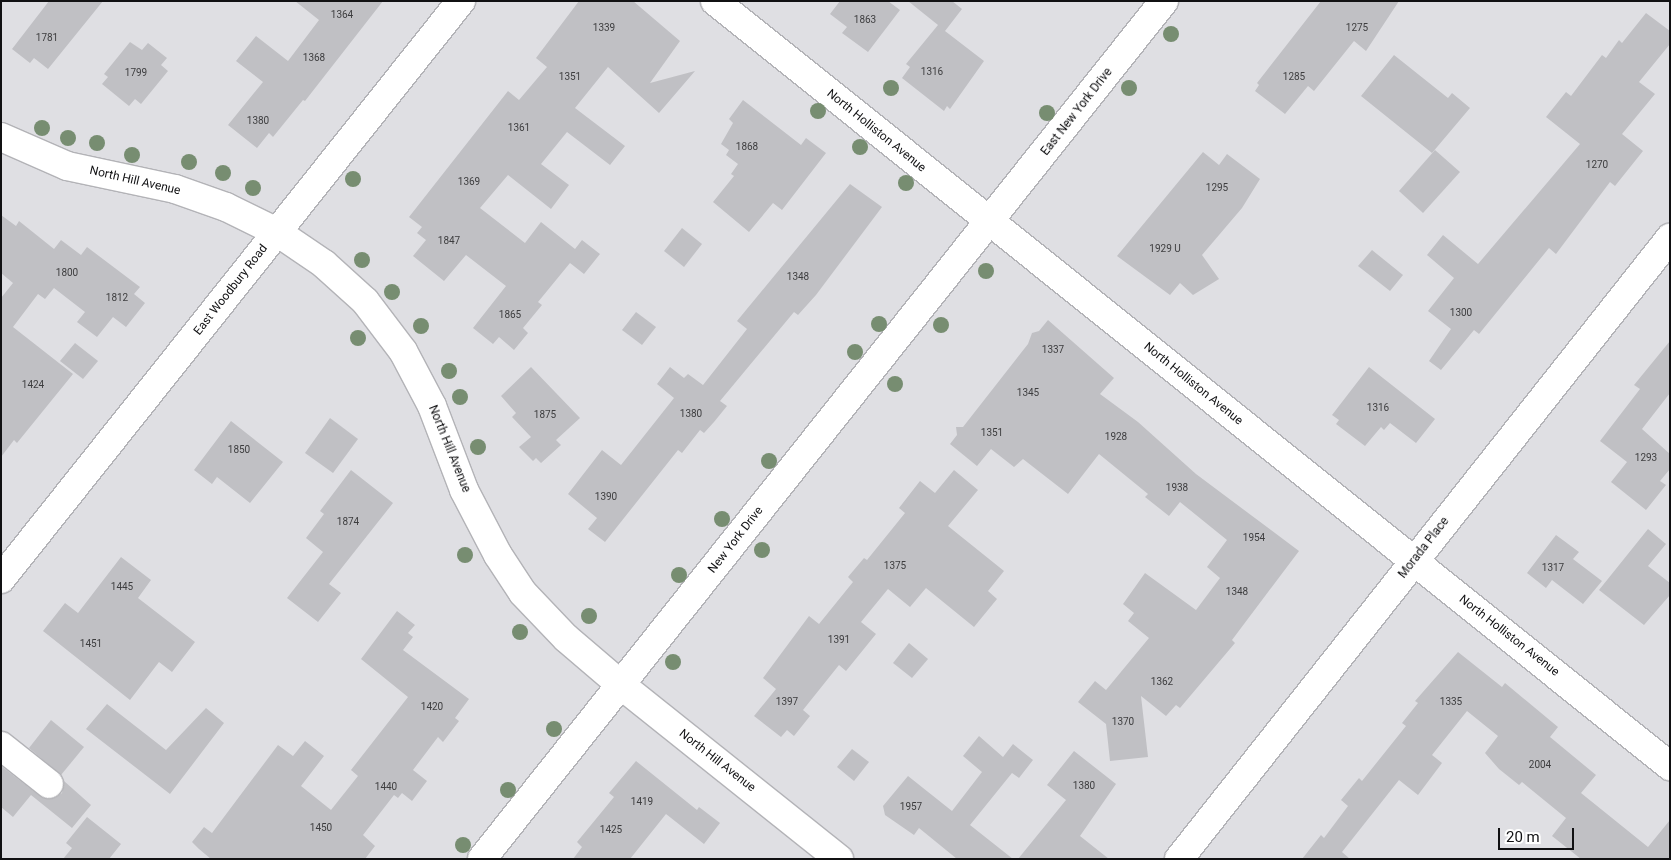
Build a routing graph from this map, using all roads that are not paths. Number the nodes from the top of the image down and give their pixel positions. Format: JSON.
{"nodes":[{"id":1,"x":461,"y":1,"type":"edge"},
{"id":2,"x":715,"y":1,"type":"edge"},
{"id":3,"x":1164,"y":1,"type":"edge"},
{"id":4,"x":1,"y":137,"type":"edge"},
{"id":5,"x":990,"y":222,"type":"junction"},
{"id":6,"x":277,"y":232,"type":"junction"},
{"id":7,"x":1670,"y":238,"type":"edge"},
{"id":8,"x":1413,"y":561,"type":"junction"},
{"id":9,"x":1,"y":579,"type":"edge"},
{"id":10,"x":621,"y":685,"type":"junction"},
{"id":11,"x":1,"y":746,"type":"edge"},
{"id":12,"x":1670,"y":766,"type":"edge"},
{"id":13,"x":48,"y":784,"type":"dead end"},
{"id":14,"x":482,"y":859,"type":"edge"},
{"id":15,"x":839,"y":859,"type":"edge"},
{"id":16,"x":1179,"y":859,"type":"edge"}],
"edges":[{"from":1,"to":6,"type":"street","name":"East Woodbury Road"},
{"from":2,"to":5,"type":"street","name":"North Holliston Avenue"},
{"from":3,"to":5,"type":"street","name":"East New York Drive"},
{"from":4,"to":6,"type":"street","name":"North Hill Avenue"},
{"from":5,"to":8,"type":"street","name":"North Holliston Avenue"},
{"from":5,"to":10,"type":"street","name":"New York Drive"},
{"from":6,"to":9,"type":"street","name":"East Woodbury Road"},
{"from":6,"to":10,"type":"street","name":"North Hill Avenue"},
{"from":7,"to":8,"type":"street","name":"Morada Place"},
{"from":8,"to":12,"type":"street","name":"North Holliston Avenue"},
{"from":8,"to":16,"type":"street","name":"Morada Place"},
{"from":10,"to":14,"type":"street","name":"New York Drive"},
{"from":10,"to":15,"type":"street","name":"North Hill Avenue"},
{"from":11,"to":13,"type":"street"}]}
